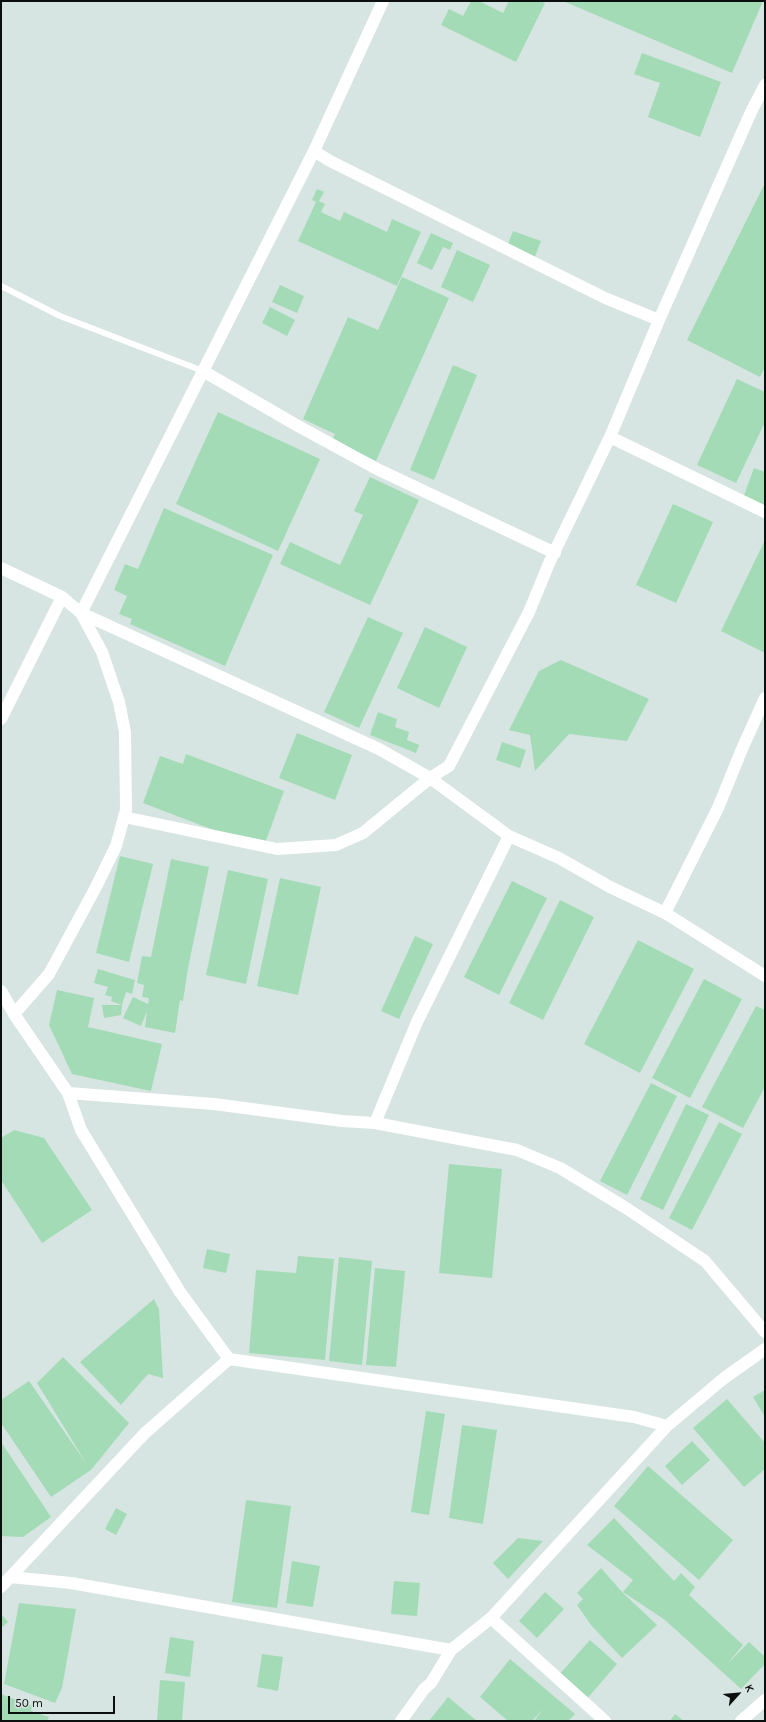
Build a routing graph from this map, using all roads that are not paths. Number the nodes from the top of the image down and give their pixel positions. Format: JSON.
{"nodes":[{"id":1,"x":383,"y":1,"type":"edge"},
{"id":2,"x":765,"y":85,"type":"edge"},
{"id":3,"x":314,"y":151,"type":"junction"},
{"id":4,"x":1,"y":286,"type":"edge"},
{"id":5,"x":659,"y":320,"type":"junction"},
{"id":6,"x":203,"y":371,"type":"junction"},
{"id":7,"x":610,"y":437,"type":"junction"},
{"id":8,"x":765,"y":512,"type":"edge"},
{"id":9,"x":555,"y":553,"type":"junction"},
{"id":10,"x":1,"y":568,"type":"edge"},
{"id":11,"x":62,"y":597,"type":"junction"},
{"id":12,"x":81,"y":613,"type":"junction"},
{"id":13,"x":765,"y":698,"type":"edge"},
{"id":14,"x":1,"y":720,"type":"edge"},
{"id":15,"x":430,"y":778,"type":"junction"},
{"id":16,"x":124,"y":817,"type":"junction"},
{"id":17,"x":509,"y":836,"type":"junction"},
{"id":18,"x":665,"y":913,"type":"junction"},
{"id":19,"x":765,"y":976,"type":"edge"},
{"id":20,"x":1,"y":992,"type":"edge"},
{"id":21,"x":14,"y":1014,"type":"junction"},
{"id":22,"x":68,"y":1093,"type":"junction"},
{"id":23,"x":375,"y":1122,"type":"junction"},
{"id":24,"x":765,"y":1332,"type":"edge"},
{"id":25,"x":765,"y":1349,"type":"edge"},
{"id":26,"x":229,"y":1358,"type":"junction"},
{"id":27,"x":666,"y":1426,"type":"junction"},
{"id":28,"x":10,"y":1577,"type":"junction"},
{"id":29,"x":1,"y":1587,"type":"edge"},
{"id":30,"x":491,"y":1618,"type":"junction"},
{"id":31,"x":451,"y":1650,"type":"junction"},
{"id":32,"x":765,"y":1700,"type":"edge"},
{"id":33,"x":401,"y":1721,"type":"edge"},
{"id":34,"x":605,"y":1721,"type":"edge"},
{"id":35,"x":741,"y":1721,"type":"edge"}],
"edges":[{"from":1,"to":3,"type":"street"},
{"from":2,"to":5,"type":"street"},
{"from":3,"to":5,"type":"street"},
{"from":3,"to":6,"type":"street"},
{"from":4,"to":6,"type":"lane"},
{"from":5,"to":7,"type":"street"},
{"from":6,"to":9,"type":"street"},
{"from":6,"to":12,"type":"street"},
{"from":7,"to":8,"type":"street"},
{"from":7,"to":9,"type":"street"},
{"from":9,"to":15,"type":"street"},
{"from":10,"to":11,"type":"street"},
{"from":11,"to":12,"type":"street"},
{"from":11,"to":14,"type":"street"},
{"from":12,"to":15,"type":"street"},
{"from":12,"to":16,"type":"street"},
{"from":13,"to":18,"type":"street"},
{"from":15,"to":16,"type":"street"},
{"from":15,"to":17,"type":"street"},
{"from":16,"to":21,"type":"street"},
{"from":17,"to":18,"type":"street"},
{"from":17,"to":23,"type":"street"},
{"from":18,"to":19,"type":"street"},
{"from":20,"to":21,"type":"street"},
{"from":21,"to":22,"type":"street"},
{"from":22,"to":23,"type":"street"},
{"from":22,"to":26,"type":"street"},
{"from":23,"to":24,"type":"street"},
{"from":25,"to":27,"type":"street"},
{"from":26,"to":27,"type":"street"},
{"from":26,"to":28,"type":"street"},
{"from":27,"to":30,"type":"street"},
{"from":28,"to":29,"type":"street"},
{"from":28,"to":31,"type":"street"},
{"from":30,"to":31,"type":"street"},
{"from":30,"to":34,"type":"street"},
{"from":31,"to":33,"type":"street"},
{"from":32,"to":35,"type":"street"}]}
